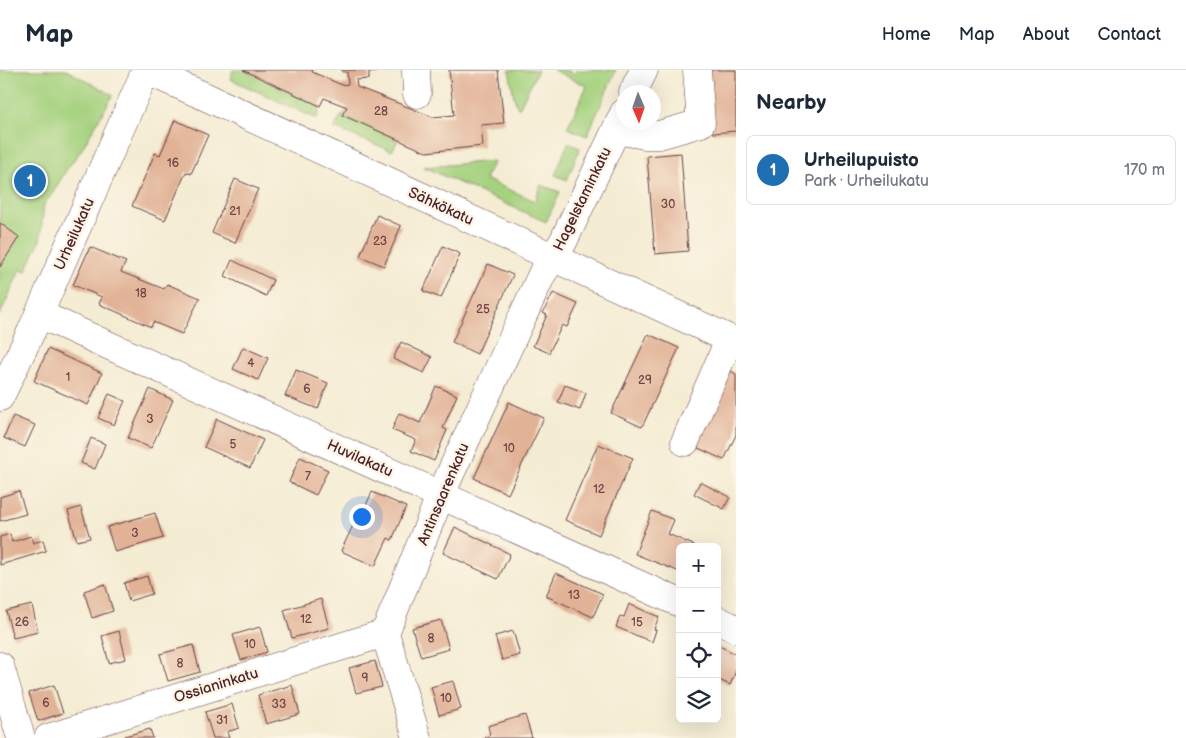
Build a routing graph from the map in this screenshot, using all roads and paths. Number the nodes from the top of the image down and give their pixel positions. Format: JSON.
{"nodes":[{"id":1,"x":146,"y":70,"type":"edge"},
{"id":2,"x":644,"y":70,"type":"edge"},
{"id":3,"x":697,"y":70,"type":"edge"},
{"id":4,"x":636,"y":85,"type":"edge"},
{"id":5,"x":616,"y":129,"type":"edge"},
{"id":6,"x":636,"y":130,"type":"edge"},
{"id":7,"x":552,"y":258,"type":"junction"},
{"id":8,"x":39,"y":314,"type":"junction"},
{"id":9,"x":733,"y":341,"type":"edge"},
{"id":10,"x":0,"y":398,"type":"edge"},
{"id":11,"x":685,"y":442,"type":"dead end"},
{"id":12,"x":441,"y":494,"type":"junction"},
{"id":13,"x":676,"y":601,"type":"edge"},
{"id":14,"x":721,"y":622,"type":"edge"},
{"id":15,"x":736,"y":628,"type":"edge"},
{"id":16,"x":385,"y":633,"type":"junction"},
{"id":17,"x":0,"y":666,"type":"edge"},
{"id":18,"x":21,"y":738,"type":"edge"},
{"id":19,"x":48,"y":738,"type":"edge"},
{"id":20,"x":417,"y":738,"type":"edge"}],
"edges":[{"from":1,"to":7,"type":"street","name":"Sähkökatu"},
{"from":1,"to":8,"type":"street","name":"Urheilukatu"},
{"from":2,"to":4,"type":"street"},
{"from":3,"to":6,"type":"street"},
{"from":5,"to":7,"type":"street","name":"Hagelstaminkatu"},
{"from":7,"to":9,"type":"street","name":"Sähkökatu"},
{"from":7,"to":12,"type":"street","name":"Antinsaarenkatu"},
{"from":8,"to":10,"type":"street","name":"Urheilukatu"},
{"from":8,"to":12,"type":"street","name":"Huvilakatu"},
{"from":9,"to":11,"type":"street"},
{"from":12,"to":13,"type":"street","name":"Huvilakatu"},
{"from":12,"to":16,"type":"street","name":"Antinsaarenkatu"},
{"from":14,"to":15,"type":"street"},
{"from":16,"to":19,"type":"street","name":"Ossianinkatu"},
{"from":16,"to":20,"type":"street"},
{"from":17,"to":18,"type":"street"}]}
